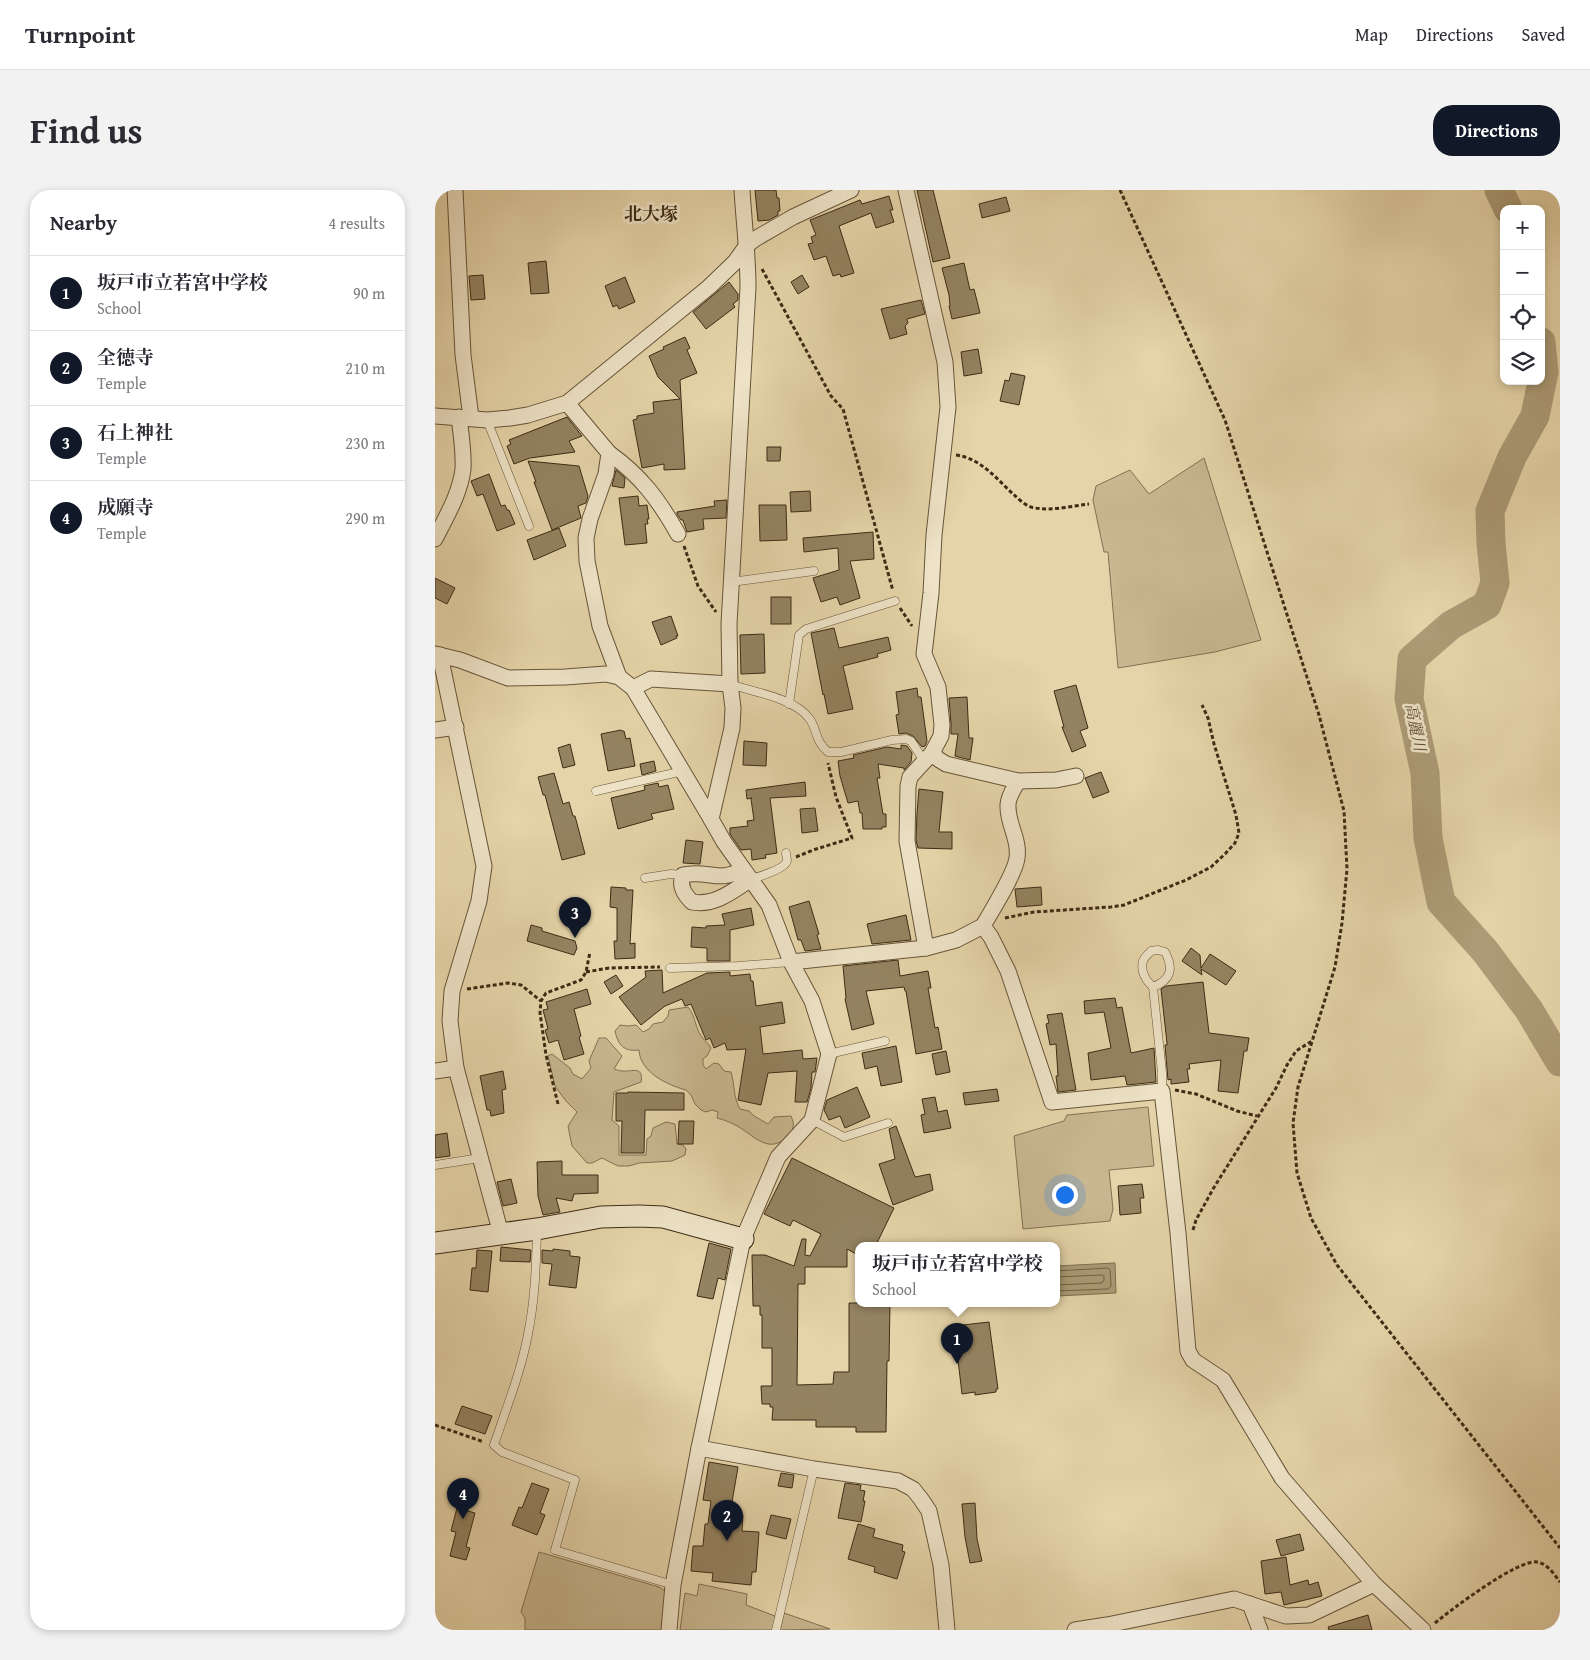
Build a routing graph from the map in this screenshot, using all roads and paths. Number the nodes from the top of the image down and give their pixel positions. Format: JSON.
{"nodes":[{"id":1,"x":455,"y":190,"type":"edge"},
{"id":2,"x":743,"y":190,"type":"edge"},
{"id":3,"x":851,"y":190,"type":"edge"},
{"id":4,"x":906,"y":190,"type":"edge"},
{"id":5,"x":1120,"y":190,"type":"edge"},
{"id":6,"x":748,"y":251,"type":"junction"},
{"id":7,"x":567,"y":403,"type":"junction"},
{"id":8,"x":435,"y":416,"type":"edge"},
{"id":9,"x":465,"y":418,"type":"junction"},
{"id":10,"x":487,"y":420,"type":"junction"},
{"id":11,"x":609,"y":452,"type":"junction"},
{"id":12,"x":943,"y":454,"type":"junction"},
{"id":13,"x":1089,"y":504,"type":"dead end"},
{"id":14,"x":529,"y":526,"type":"dead end"},
{"id":15,"x":678,"y":534,"type":"joint"},
{"id":16,"x":435,"y":539,"type":"edge"},
{"id":17,"x":814,"y":570,"type":"dead end"},
{"id":18,"x":731,"y":582,"type":"junction"},
{"id":19,"x":895,"y":601,"type":"junction"},
{"id":20,"x":729,"y":624,"type":"junction"},
{"id":21,"x":924,"y":648,"type":"junction"},
{"id":22,"x":438,"y":661,"type":"edge"},
{"id":23,"x":619,"y":677,"type":"junction"},
{"id":24,"x":730,"y":684,"type":"junction"},
{"id":25,"x":633,"y":688,"type":"junction"},
{"id":26,"x":789,"y":704,"type":"junction"},
{"id":27,"x":1202,"y":705,"type":"dead end"},
{"id":28,"x":456,"y":727,"type":"junction"},
{"id":29,"x":435,"y":730,"type":"edge"},
{"id":30,"x":828,"y":752,"type":"junction"},
{"id":31,"x":928,"y":757,"type":"junction"},
{"id":32,"x":683,"y":771,"type":"junction"},
{"id":33,"x":1076,"y":776,"type":"dead end"},
{"id":34,"x":1018,"y":781,"type":"junction"},
{"id":35,"x":596,"y":791,"type":"dead end"},
{"id":36,"x":711,"y":818,"type":"junction"},
{"id":37,"x":787,"y":857,"type":"joint"},
{"id":38,"x":747,"y":874,"type":"junction"},
{"id":39,"x":683,"y":875,"type":"junction"},
{"id":40,"x":645,"y":878,"type":"dead end"},
{"id":41,"x":985,"y":928,"type":"junction"},
{"id":42,"x":926,"y":948,"type":"junction"},
{"id":43,"x":590,"y":952,"type":"dead end"},
{"id":44,"x":791,"y":962,"type":"junction"},
{"id":45,"x":670,"y":968,"type":"joint"},
{"id":46,"x":586,"y":972,"type":"junction"},
{"id":47,"x":1153,"y":987,"type":"junction"},
{"id":48,"x":452,"y":991,"type":"junction"},
{"id":49,"x":541,"y":1001,"type":"junction"},
{"id":50,"x":885,"y":1041,"type":"dead end"},
{"id":51,"x":1312,"y":1041,"type":"junction"},
{"id":52,"x":829,"y":1054,"type":"junction"},
{"id":53,"x":456,"y":1068,"type":"junction"},
{"id":54,"x":435,"y":1071,"type":"edge"},
{"id":55,"x":1162,"y":1091,"type":"junction"},
{"id":56,"x":558,"y":1104,"type":"dead end"},
{"id":57,"x":1257,"y":1116,"type":"junction"},
{"id":58,"x":812,"y":1120,"type":"junction"},
{"id":59,"x":888,"y":1123,"type":"dead end"},
{"id":60,"x":480,"y":1158,"type":"junction"},
{"id":61,"x":435,"y":1165,"type":"edge"},
{"id":62,"x":537,"y":1229,"type":"junction"},
{"id":63,"x":1193,"y":1233,"type":"dead end"},
{"id":64,"x":501,"y":1234,"type":"junction"},
{"id":65,"x":743,"y":1239,"type":"junction"},
{"id":66,"x":435,"y":1243,"type":"edge"},
{"id":67,"x":435,"y":1425,"type":"edge"},
{"id":68,"x":494,"y":1445,"type":"junction"},
{"id":69,"x":699,"y":1448,"type":"junction"},
{"id":70,"x":814,"y":1469,"type":"junction"},
{"id":71,"x":1560,"y":1548,"type":"edge"},
{"id":72,"x":1560,"y":1582,"type":"edge"},
{"id":73,"x":1374,"y":1584,"type":"junction"},
{"id":74,"x":673,"y":1585,"type":"junction"},
{"id":75,"x":1250,"y":1604,"type":"junction"},
{"id":76,"x":1429,"y":1627,"type":"edge"},
{"id":77,"x":1107,"y":1628,"type":"edge"},
{"id":78,"x":669,"y":1630,"type":"edge"},
{"id":79,"x":776,"y":1630,"type":"edge"},
{"id":80,"x":947,"y":1630,"type":"edge"},
{"id":81,"x":1075,"y":1630,"type":"edge"},
{"id":82,"x":1260,"y":1630,"type":"edge"}],
"edges":[{"from":1,"to":9,"type":"street"},
{"from":2,"to":6,"type":"street"},
{"from":3,"to":6,"type":"street"},
{"from":4,"to":12,"type":"street"},
{"from":5,"to":51,"type":"path"},
{"from":6,"to":7,"type":"street"},
{"from":6,"to":18,"type":"street"},
{"from":6,"to":19,"type":"path"},
{"from":7,"to":10,"type":"street"},
{"from":7,"to":11,"type":"street"},
{"from":8,"to":9,"type":"street"},
{"from":9,"to":10,"type":"street"},
{"from":9,"to":16,"type":"street"},
{"from":10,"to":14,"type":"lane"},
{"from":11,"to":15,"type":"street"},
{"from":11,"to":23,"type":"street"},
{"from":12,"to":13,"type":"path"},
{"from":12,"to":21,"type":"street"},
{"from":15,"to":20,"type":"path"},
{"from":17,"to":18,"type":"lane"},
{"from":18,"to":20,"type":"street"},
{"from":19,"to":21,"type":"path"},
{"from":19,"to":26,"type":"lane"},
{"from":20,"to":24,"type":"street"},
{"from":21,"to":31,"type":"street"},
{"from":22,"to":23,"type":"street"},
{"from":22,"to":28,"type":"street"},
{"from":23,"to":25,"type":"street"},
{"from":24,"to":25,"type":"street"},
{"from":24,"to":26,"type":"lane"},
{"from":24,"to":36,"type":"street"},
{"from":25,"to":32,"type":"street"},
{"from":26,"to":30,"type":"lane"},
{"from":27,"to":41,"type":"path"},
{"from":28,"to":29,"type":"street"},
{"from":28,"to":48,"type":"street"},
{"from":30,"to":31,"type":"lane"},
{"from":30,"to":37,"type":"path"},
{"from":31,"to":34,"type":"street"},
{"from":31,"to":42,"type":"street"},
{"from":32,"to":35,"type":"lane"},
{"from":32,"to":36,"type":"street"},
{"from":33,"to":34,"type":"street"},
{"from":34,"to":41,"type":"street"},
{"from":36,"to":38,"type":"street"},
{"from":37,"to":38,"type":"lane"},
{"from":38,"to":39,"type":"street"},
{"from":38,"to":39,"type":"street"},
{"from":38,"to":44,"type":"street"},
{"from":39,"to":40,"type":"lane"},
{"from":41,"to":42,"type":"street"},
{"from":41,"to":55,"type":"street"},
{"from":42,"to":44,"type":"street"},
{"from":43,"to":46,"type":"path"},
{"from":44,"to":45,"type":"lane"},
{"from":44,"to":52,"type":"street"},
{"from":45,"to":46,"type":"path"},
{"from":46,"to":49,"type":"path"},
{"from":47,"to":47,"type":"lane"},
{"from":47,"to":55,"type":"lane"},
{"from":48,"to":49,"type":"path"},
{"from":48,"to":53,"type":"street"},
{"from":49,"to":56,"type":"path"},
{"from":50,"to":52,"type":"lane"},
{"from":51,"to":57,"type":"path"},
{"from":51,"to":71,"type":"path"},
{"from":52,"to":58,"type":"street"},
{"from":53,"to":54,"type":"street"},
{"from":53,"to":60,"type":"street"},
{"from":55,"to":57,"type":"path"},
{"from":55,"to":73,"type":"street"},
{"from":57,"to":63,"type":"path"},
{"from":58,"to":59,"type":"lane"},
{"from":58,"to":65,"type":"street"},
{"from":60,"to":61,"type":"lane"},
{"from":60,"to":64,"type":"street"},
{"from":62,"to":64,"type":"street"},
{"from":62,"to":65,"type":"street"},
{"from":62,"to":68,"type":"lane"},
{"from":64,"to":66,"type":"street"},
{"from":65,"to":69,"type":"street"},
{"from":67,"to":68,"type":"path"},
{"from":68,"to":74,"type":"lane"},
{"from":69,"to":70,"type":"street"},
{"from":69,"to":74,"type":"street"},
{"from":70,"to":79,"type":"lane"},
{"from":70,"to":80,"type":"street"},
{"from":72,"to":76,"type":"path"},
{"from":73,"to":75,"type":"street"},
{"from":73,"to":76,"type":"street"},
{"from":74,"to":78,"type":"street"},
{"from":75,"to":77,"type":"street"},
{"from":75,"to":82,"type":"street"},
{"from":77,"to":81,"type":"street"}]}
